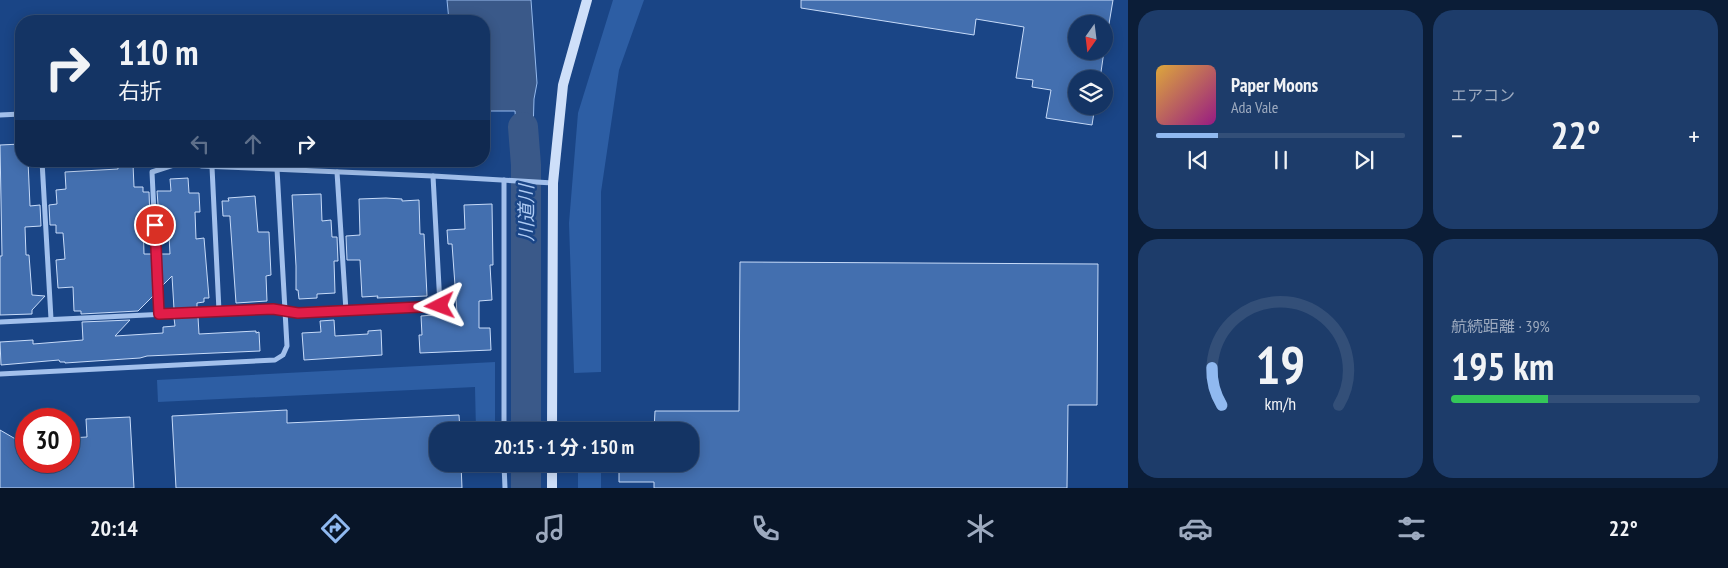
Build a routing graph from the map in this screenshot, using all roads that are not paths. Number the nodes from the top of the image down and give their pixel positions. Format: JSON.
{"nodes":[{"id":1,"x":586,"y":0,"type":"edge"},
{"id":2,"x":15,"y":115,"type":"edge"},
{"id":3,"x":0,"y":116,"type":"edge"},
{"id":4,"x":42,"y":167,"type":"edge"},
{"id":5,"x":167,"y":167,"type":"edge"},
{"id":6,"x":212,"y":167,"type":"joint"},
{"id":7,"x":278,"y":169,"type":"junction"},
{"id":8,"x":337,"y":172,"type":"junction"},
{"id":9,"x":433,"y":176,"type":"junction"},
{"id":10,"x":504,"y":180,"type":"junction"},
{"id":11,"x":553,"y":182,"type":"junction"},
{"id":12,"x":285,"y":310,"type":"junction"},
{"id":13,"x":220,"y":311,"type":"junction"},
{"id":14,"x":346,"y":311,"type":"junction"},
{"id":15,"x":159,"y":314,"type":"junction"},
{"id":16,"x":51,"y":320,"type":"junction"},
{"id":17,"x":0,"y":322,"type":"edge"},
{"id":18,"x":0,"y":374,"type":"edge"},
{"id":19,"x":504,"y":422,"type":"edge"},
{"id":20,"x":552,"y":422,"type":"edge"},
{"id":21,"x":504,"y":472,"type":"edge"},
{"id":22,"x":552,"y":472,"type":"edge"},
{"id":23,"x":504,"y":488,"type":"edge"},
{"id":24,"x":552,"y":488,"type":"edge"}],
"edges":[{"from":1,"to":11,"type":"street"},
{"from":2,"to":3,"type":"street"},
{"from":4,"to":16,"type":"street"},
{"from":5,"to":15,"type":"street"},
{"from":6,"to":7,"type":"street"},
{"from":6,"to":13,"type":"street"},
{"from":7,"to":8,"type":"street"},
{"from":7,"to":12,"type":"street"},
{"from":8,"to":9,"type":"street"},
{"from":8,"to":14,"type":"street"},
{"from":9,"to":10,"type":"street"},
{"from":9,"to":14,"type":"street"},
{"from":10,"to":11,"type":"street"},
{"from":10,"to":19,"type":"street"},
{"from":11,"to":20,"type":"street"},
{"from":12,"to":13,"type":"street"},
{"from":12,"to":14,"type":"street"},
{"from":12,"to":18,"type":"street"},
{"from":13,"to":15,"type":"street"},
{"from":15,"to":16,"type":"street"},
{"from":16,"to":17,"type":"street"},
{"from":21,"to":23,"type":"street"},
{"from":22,"to":24,"type":"street"}]}
